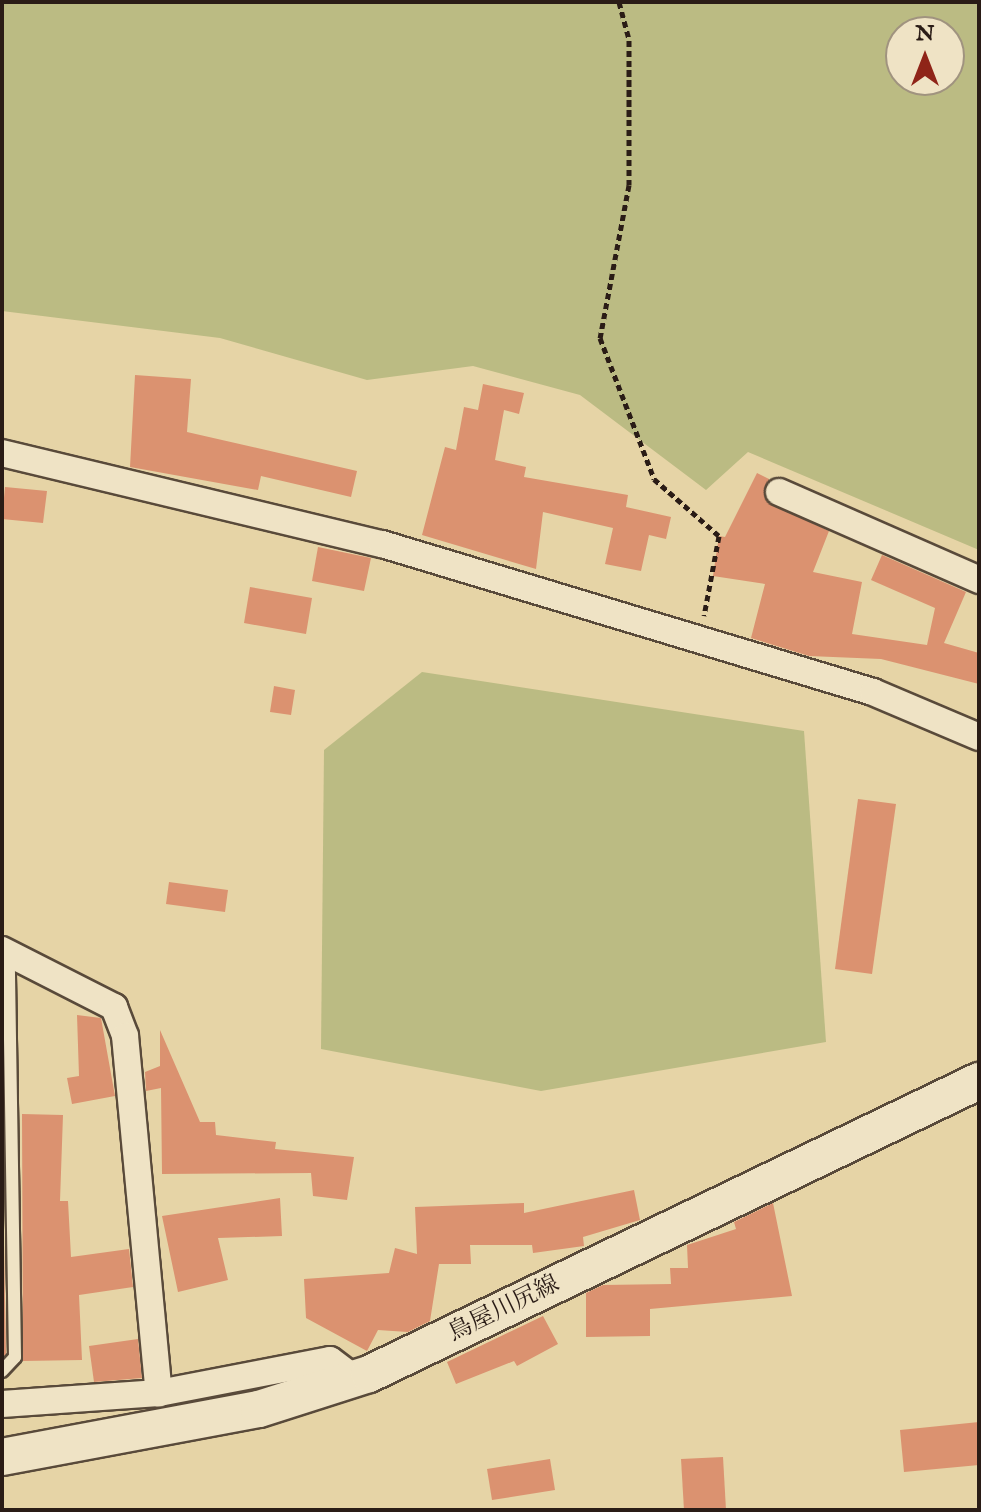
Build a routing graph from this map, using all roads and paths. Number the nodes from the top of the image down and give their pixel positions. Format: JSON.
{"nodes":[{"id":1,"x":619,"y":2,"type":"edge"},
{"id":2,"x":2,"y":453,"type":"edge"},
{"id":3,"x":779,"y":492,"type":"dead end"},
{"id":4,"x":979,"y":580,"type":"edge"},
{"id":5,"x":700,"y":639,"type":"junction"},
{"id":6,"x":979,"y":737,"type":"edge"},
{"id":7,"x":5,"y":951,"type":"edge"},
{"id":8,"x":979,"y":1081,"type":"edge"},
{"id":9,"x":2,"y":1371,"type":"edge"},
{"id":10,"x":355,"y":1379,"type":"junction"},
{"id":11,"x":159,"y":1393,"type":"junction"},
{"id":12,"x":2,"y":1404,"type":"edge"},
{"id":13,"x":2,"y":1457,"type":"edge"}],
"edges":[{"from":1,"to":5,"type":"path"},
{"from":2,"to":5,"type":"street"},
{"from":3,"to":4,"type":"street"},
{"from":5,"to":6,"type":"street"},
{"from":7,"to":9,"type":"lane"},
{"from":7,"to":11,"type":"street"},
{"from":8,"to":10,"type":"main road","name":"鳥屋川尻線"},
{"from":10,"to":11,"type":"street"},
{"from":10,"to":13,"type":"main road","name":"鳥屋川尻線"},
{"from":11,"to":12,"type":"street"}]}
